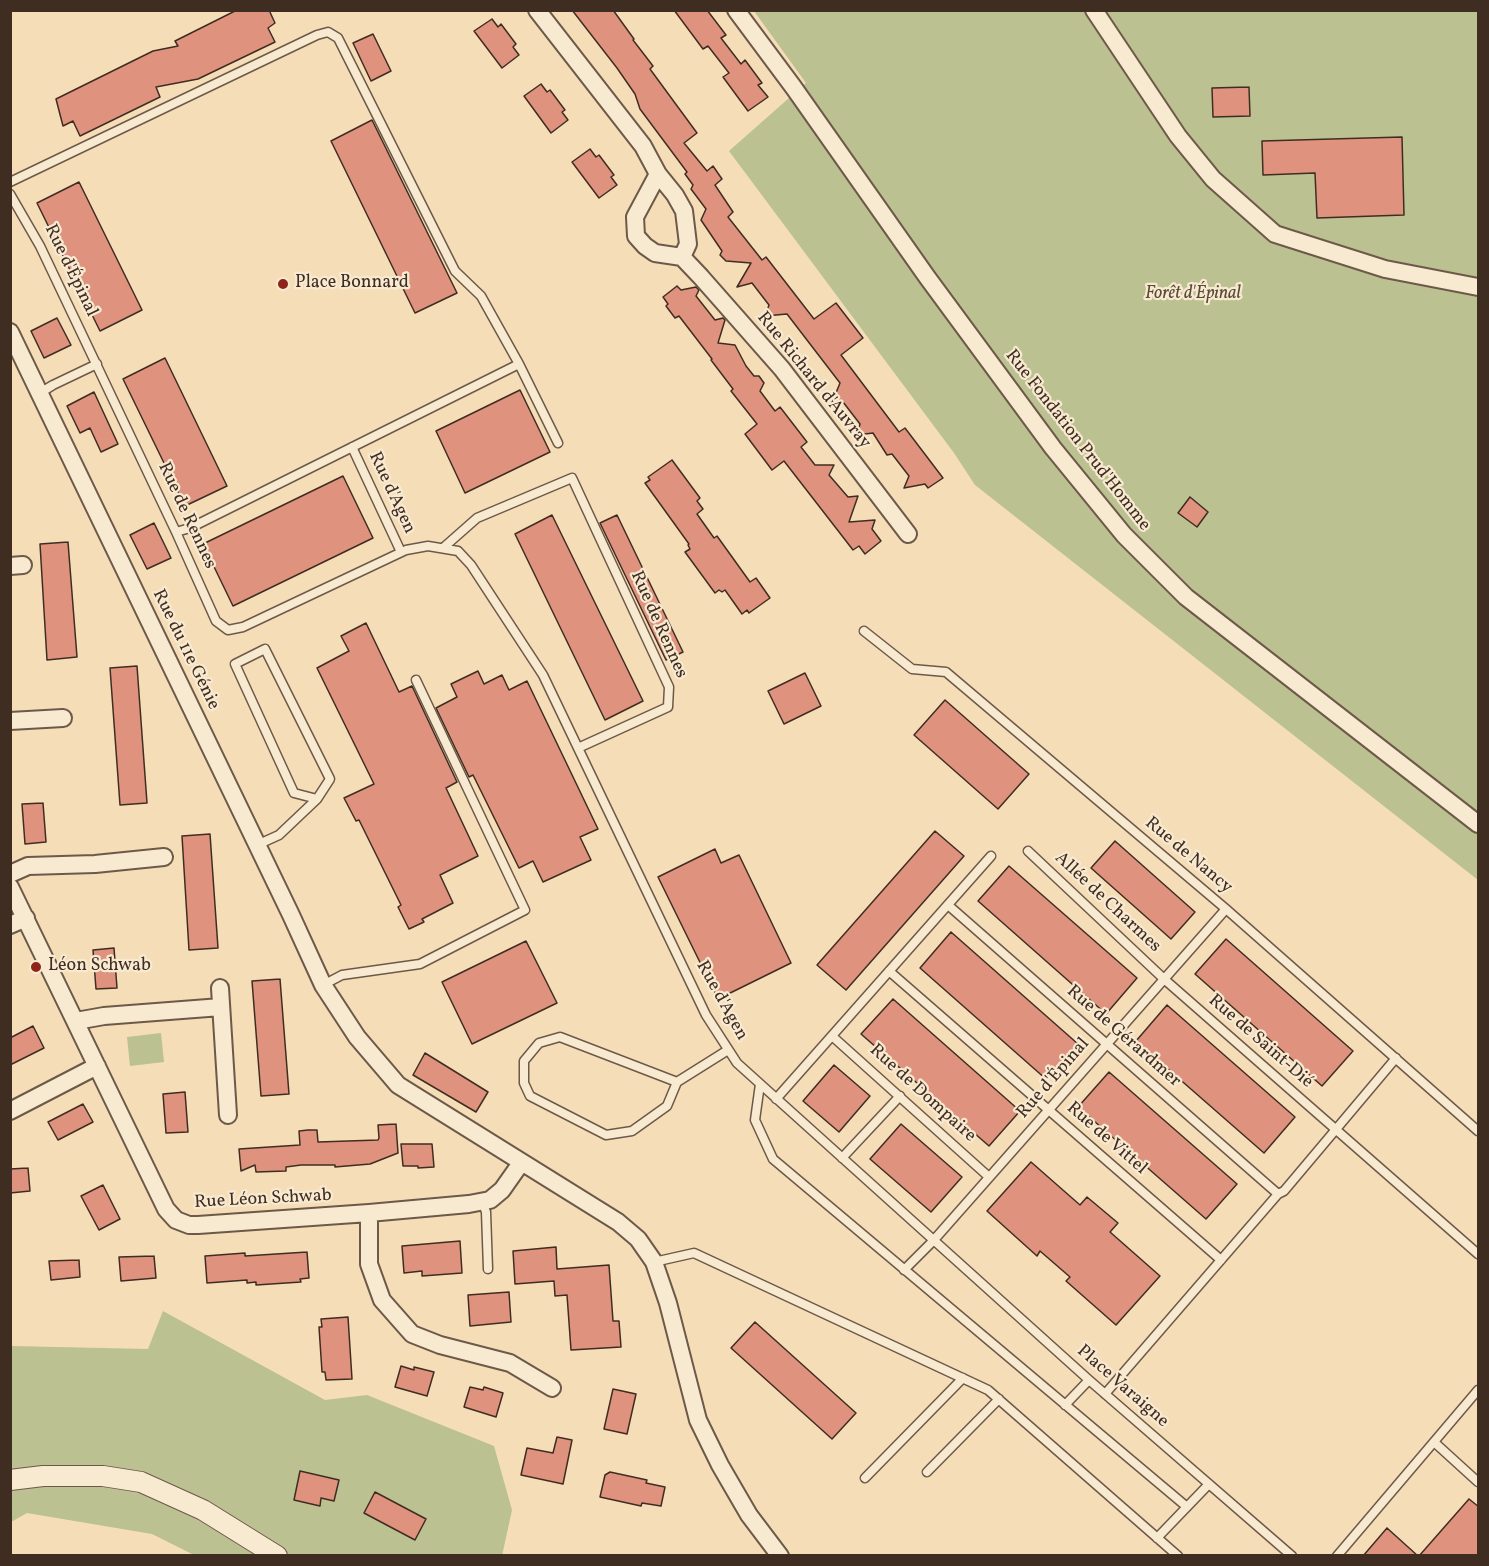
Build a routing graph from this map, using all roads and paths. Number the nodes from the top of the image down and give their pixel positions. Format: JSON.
{"nodes":[{"id":1,"x":537,"y":10,"type":"edge"},
{"id":2,"x":736,"y":10,"type":"edge"},
{"id":3,"x":1094,"y":10,"type":"edge"},
{"id":4,"x":658,"y":174,"type":"junction"},
{"id":5,"x":10,"y":183,"type":"edge"},
{"id":6,"x":10,"y":195,"type":"edge"},
{"id":7,"x":682,"y":257,"type":"junction"},
{"id":8,"x":1479,"y":287,"type":"edge"},
{"id":9,"x":10,"y":332,"type":"edge"},
{"id":10,"x":97,"y":364,"type":"junction"},
{"id":11,"x":519,"y":364,"type":"junction"},
{"id":12,"x":40,"y":393,"type":"junction"},
{"id":13,"x":558,"y":443,"type":"dead end"},
{"id":14,"x":352,"y":447,"type":"junction"},
{"id":15,"x":176,"y":532,"type":"junction"},
{"id":16,"x":908,"y":534,"type":"dead end"},
{"id":17,"x":443,"y":548,"type":"junction"},
{"id":18,"x":401,"y":552,"type":"junction"},
{"id":19,"x":864,"y":631,"type":"dead end"},
{"id":20,"x":416,"y":680,"type":"dead end"},
{"id":21,"x":63,"y":718,"type":"dead end"},
{"id":22,"x":10,"y":721,"type":"edge"},
{"id":23,"x":578,"y":748,"type":"junction"},
{"id":24,"x":317,"y":799,"type":"junction"},
{"id":25,"x":1479,"y":824,"type":"edge"},
{"id":26,"x":257,"y":845,"type":"junction"},
{"id":27,"x":1028,"y":851,"type":"dead end"},
{"id":28,"x":991,"y":856,"type":"dead end"},
{"id":29,"x":164,"y":857,"type":"dead end"},
{"id":30,"x":10,"y":874,"type":"edge"},
{"id":31,"x":10,"y":887,"type":"edge"},
{"id":32,"x":948,"y":905,"type":"junction"},
{"id":33,"x":1226,"y":909,"type":"junction"},
{"id":34,"x":18,"y":921,"type":"edge"},
{"id":35,"x":889,"y":971,"type":"junction"},
{"id":36,"x":1164,"y":979,"type":"junction"},
{"id":37,"x":323,"y":985,"type":"junction"},
{"id":38,"x":220,"y":988,"type":"dead end"},
{"id":39,"x":221,"y":1007,"type":"junction"},
{"id":40,"x":76,"y":1021,"type":"junction"},
{"id":41,"x":832,"y":1036,"type":"junction"},
{"id":42,"x":1106,"y":1044,"type":"junction"},
{"id":43,"x":728,"y":1050,"type":"junction"},
{"id":44,"x":1396,"y":1058,"type":"junction"},
{"id":45,"x":97,"y":1066,"type":"junction"},
{"id":46,"x":677,"y":1082,"type":"junction"},
{"id":47,"x":760,"y":1084,"type":"junction"},
{"id":48,"x":900,"y":1096,"type":"junction"},
{"id":49,"x":776,"y":1099,"type":"junction"},
{"id":50,"x":1048,"y":1110,"type":"junction"},
{"id":51,"x":10,"y":1111,"type":"edge"},
{"id":52,"x":228,"y":1115,"type":"dead end"},
{"id":53,"x":1334,"y":1129,"type":"junction"},
{"id":54,"x":1479,"y":1131,"type":"edge"},
{"id":55,"x":842,"y":1158,"type":"junction"},
{"id":56,"x":520,"y":1162,"type":"junction"},
{"id":57,"x":989,"y":1177,"type":"junction"},
{"id":58,"x":1278,"y":1194,"type":"junction"},
{"id":59,"x":482,"y":1201,"type":"junction"},
{"id":60,"x":369,"y":1213,"type":"junction"},
{"id":61,"x":933,"y":1241,"type":"junction"},
{"id":62,"x":1479,"y":1254,"type":"edge"},
{"id":63,"x":1221,"y":1260,"type":"junction"},
{"id":64,"x":654,"y":1262,"type":"junction"},
{"id":65,"x":488,"y":1269,"type":"dead end"},
{"id":66,"x":904,"y":1270,"type":"junction"},
{"id":67,"x":963,"y":1378,"type":"junction"},
{"id":68,"x":1089,"y":1380,"type":"junction"},
{"id":69,"x":552,"y":1388,"type":"dead end"},
{"id":70,"x":1479,"y":1390,"type":"edge"},
{"id":71,"x":1105,"y":1394,"type":"junction"},
{"id":72,"x":999,"y":1399,"type":"junction"},
{"id":73,"x":1065,"y":1405,"type":"junction"},
{"id":74,"x":1434,"y":1442,"type":"junction"},
{"id":75,"x":927,"y":1472,"type":"dead end"},
{"id":76,"x":865,"y":1478,"type":"dead end"},
{"id":77,"x":10,"y":1480,"type":"edge"},
{"id":78,"x":1479,"y":1482,"type":"edge"},
{"id":79,"x":1209,"y":1485,"type":"junction"},
{"id":80,"x":1187,"y":1507,"type":"junction"},
{"id":81,"x":1157,"y":1538,"type":"junction"},
{"id":82,"x":277,"y":1556,"type":"edge"},
{"id":83,"x":780,"y":1556,"type":"edge"},
{"id":84,"x":1178,"y":1556,"type":"edge"},
{"id":85,"x":1292,"y":1556,"type":"edge"},
{"id":86,"x":1337,"y":1556,"type":"edge"}],
"edges":[{"from":1,"to":4,"type":"street"},
{"from":2,"to":25,"type":"street","name":"Rue Fondation Prud'Homme"},
{"from":3,"to":8,"type":"street"},
{"from":4,"to":7,"type":"street"},
{"from":4,"to":7,"type":"street"},
{"from":5,"to":11,"type":"lane"},
{"from":6,"to":10,"type":"lane","name":"Rue d'Épinal"},
{"from":7,"to":16,"type":"street","name":"Rue Richard d'Auvray"},
{"from":9,"to":12,"type":"street","name":"Rue du 11e Génie"},
{"from":10,"to":12,"type":"lane"},
{"from":10,"to":15,"type":"lane","name":"Rue de Rennes"},
{"from":11,"to":13,"type":"lane"},
{"from":11,"to":14,"type":"lane"},
{"from":12,"to":26,"type":"street","name":"Rue du 11e Génie"},
{"from":14,"to":15,"type":"lane"},
{"from":14,"to":18,"type":"lane","name":"Rue d'Agen"},
{"from":15,"to":18,"type":"lane","name":"Rue de Rennes"},
{"from":17,"to":18,"type":"lane","name":"Rue de Rennes"},
{"from":17,"to":23,"type":"lane"},
{"from":17,"to":23,"type":"lane","name":"Rue de Rennes"},
{"from":19,"to":33,"type":"lane","name":"Rue de Nancy"},
{"from":20,"to":37,"type":"lane"},
{"from":21,"to":22,"type":"street"},
{"from":23,"to":43,"type":"lane","name":"Rue d'Agen"},
{"from":24,"to":24,"type":"lane"},
{"from":24,"to":26,"type":"lane"},
{"from":26,"to":37,"type":"street","name":"Rue du 11e Génie"},
{"from":27,"to":36,"type":"lane","name":"Allée de Charmes"},
{"from":28,"to":32,"type":"lane"},
{"from":29,"to":30,"type":"street"},
{"from":31,"to":34,"type":"street","name":"Rue Léon Schwab"},
{"from":32,"to":35,"type":"lane"},
{"from":32,"to":42,"type":"lane","name":"Rue de Gérardmer"},
{"from":33,"to":36,"type":"lane","name":"Rue d'Épinal"},
{"from":33,"to":44,"type":"lane","name":"Rue de Nancy"},
{"from":34,"to":40,"type":"street","name":"Rue Léon Schwab"},
{"from":35,"to":41,"type":"lane"},
{"from":35,"to":50,"type":"lane","name":"Rue de Vittel"},
{"from":36,"to":42,"type":"lane","name":"Rue d'Épinal"},
{"from":36,"to":53,"type":"lane","name":"Rue de Saint-Dié"},
{"from":37,"to":56,"type":"street","name":"Rue du 11e Génie"},
{"from":38,"to":39,"type":"street"},
{"from":39,"to":40,"type":"street"},
{"from":39,"to":52,"type":"street"},
{"from":40,"to":45,"type":"street","name":"Rue Léon Schwab"},
{"from":41,"to":48,"type":"lane","name":"Rue de Dompaire"},
{"from":41,"to":49,"type":"lane"},
{"from":42,"to":50,"type":"lane","name":"Rue d'Épinal"},
{"from":42,"to":58,"type":"lane","name":"Rue de Gérardmer"},
{"from":43,"to":46,"type":"lane"},
{"from":43,"to":47,"type":"lane","name":"Rue d'Agen"},
{"from":44,"to":53,"type":"lane"},
{"from":44,"to":54,"type":"lane","name":"Rue de Nancy"},
{"from":45,"to":51,"type":"street"},
{"from":45,"to":60,"type":"street","name":"Rue Léon Schwab"},
{"from":46,"to":46,"type":"lane"},
{"from":47,"to":49,"type":"lane","name":"Rue d'Agen"},
{"from":47,"to":66,"type":"lane"},
{"from":48,"to":55,"type":"lane"},
{"from":48,"to":57,"type":"lane","name":"Rue de Dompaire"},
{"from":49,"to":55,"type":"lane","name":"Rue d'Agen"},
{"from":50,"to":57,"type":"lane","name":"Rue d'Épinal"},
{"from":50,"to":63,"type":"lane","name":"Rue de Vittel"},
{"from":53,"to":58,"type":"lane"},
{"from":53,"to":62,"type":"lane","name":"Rue de Saint-Dié"},
{"from":55,"to":61,"type":"lane","name":"Rue d'Agen"},
{"from":56,"to":59,"type":"street","name":"Rue Léon Schwab"},
{"from":56,"to":64,"type":"street","name":"Rue du 11e Génie"},
{"from":57,"to":61,"type":"lane","name":"Rue d'Épinal"},
{"from":58,"to":63,"type":"lane"},
{"from":59,"to":60,"type":"street","name":"Rue Léon Schwab"},
{"from":59,"to":65,"type":"lane"},
{"from":60,"to":69,"type":"street"},
{"from":61,"to":66,"type":"lane","name":"Rue d'Épinal"},
{"from":61,"to":68,"type":"lane","name":"Place Varaigne"},
{"from":63,"to":71,"type":"lane"},
{"from":64,"to":67,"type":"lane"},
{"from":64,"to":83,"type":"street","name":"Rue du 11e Génie"},
{"from":66,"to":73,"type":"lane"},
{"from":67,"to":72,"type":"lane"},
{"from":67,"to":76,"type":"lane"},
{"from":68,"to":71,"type":"lane","name":"Place Varaigne"},
{"from":68,"to":73,"type":"lane"},
{"from":70,"to":74,"type":"lane"},
{"from":71,"to":79,"type":"lane","name":"Place Varaigne"},
{"from":72,"to":75,"type":"lane"},
{"from":72,"to":81,"type":"lane"},
{"from":73,"to":80,"type":"lane"},
{"from":74,"to":78,"type":"lane"},
{"from":74,"to":86,"type":"lane"},
{"from":77,"to":82,"type":"street"},
{"from":79,"to":80,"type":"lane"},
{"from":79,"to":85,"type":"lane","name":"Place Varaigne"},
{"from":80,"to":81,"type":"lane"},
{"from":81,"to":84,"type":"lane"}]}
